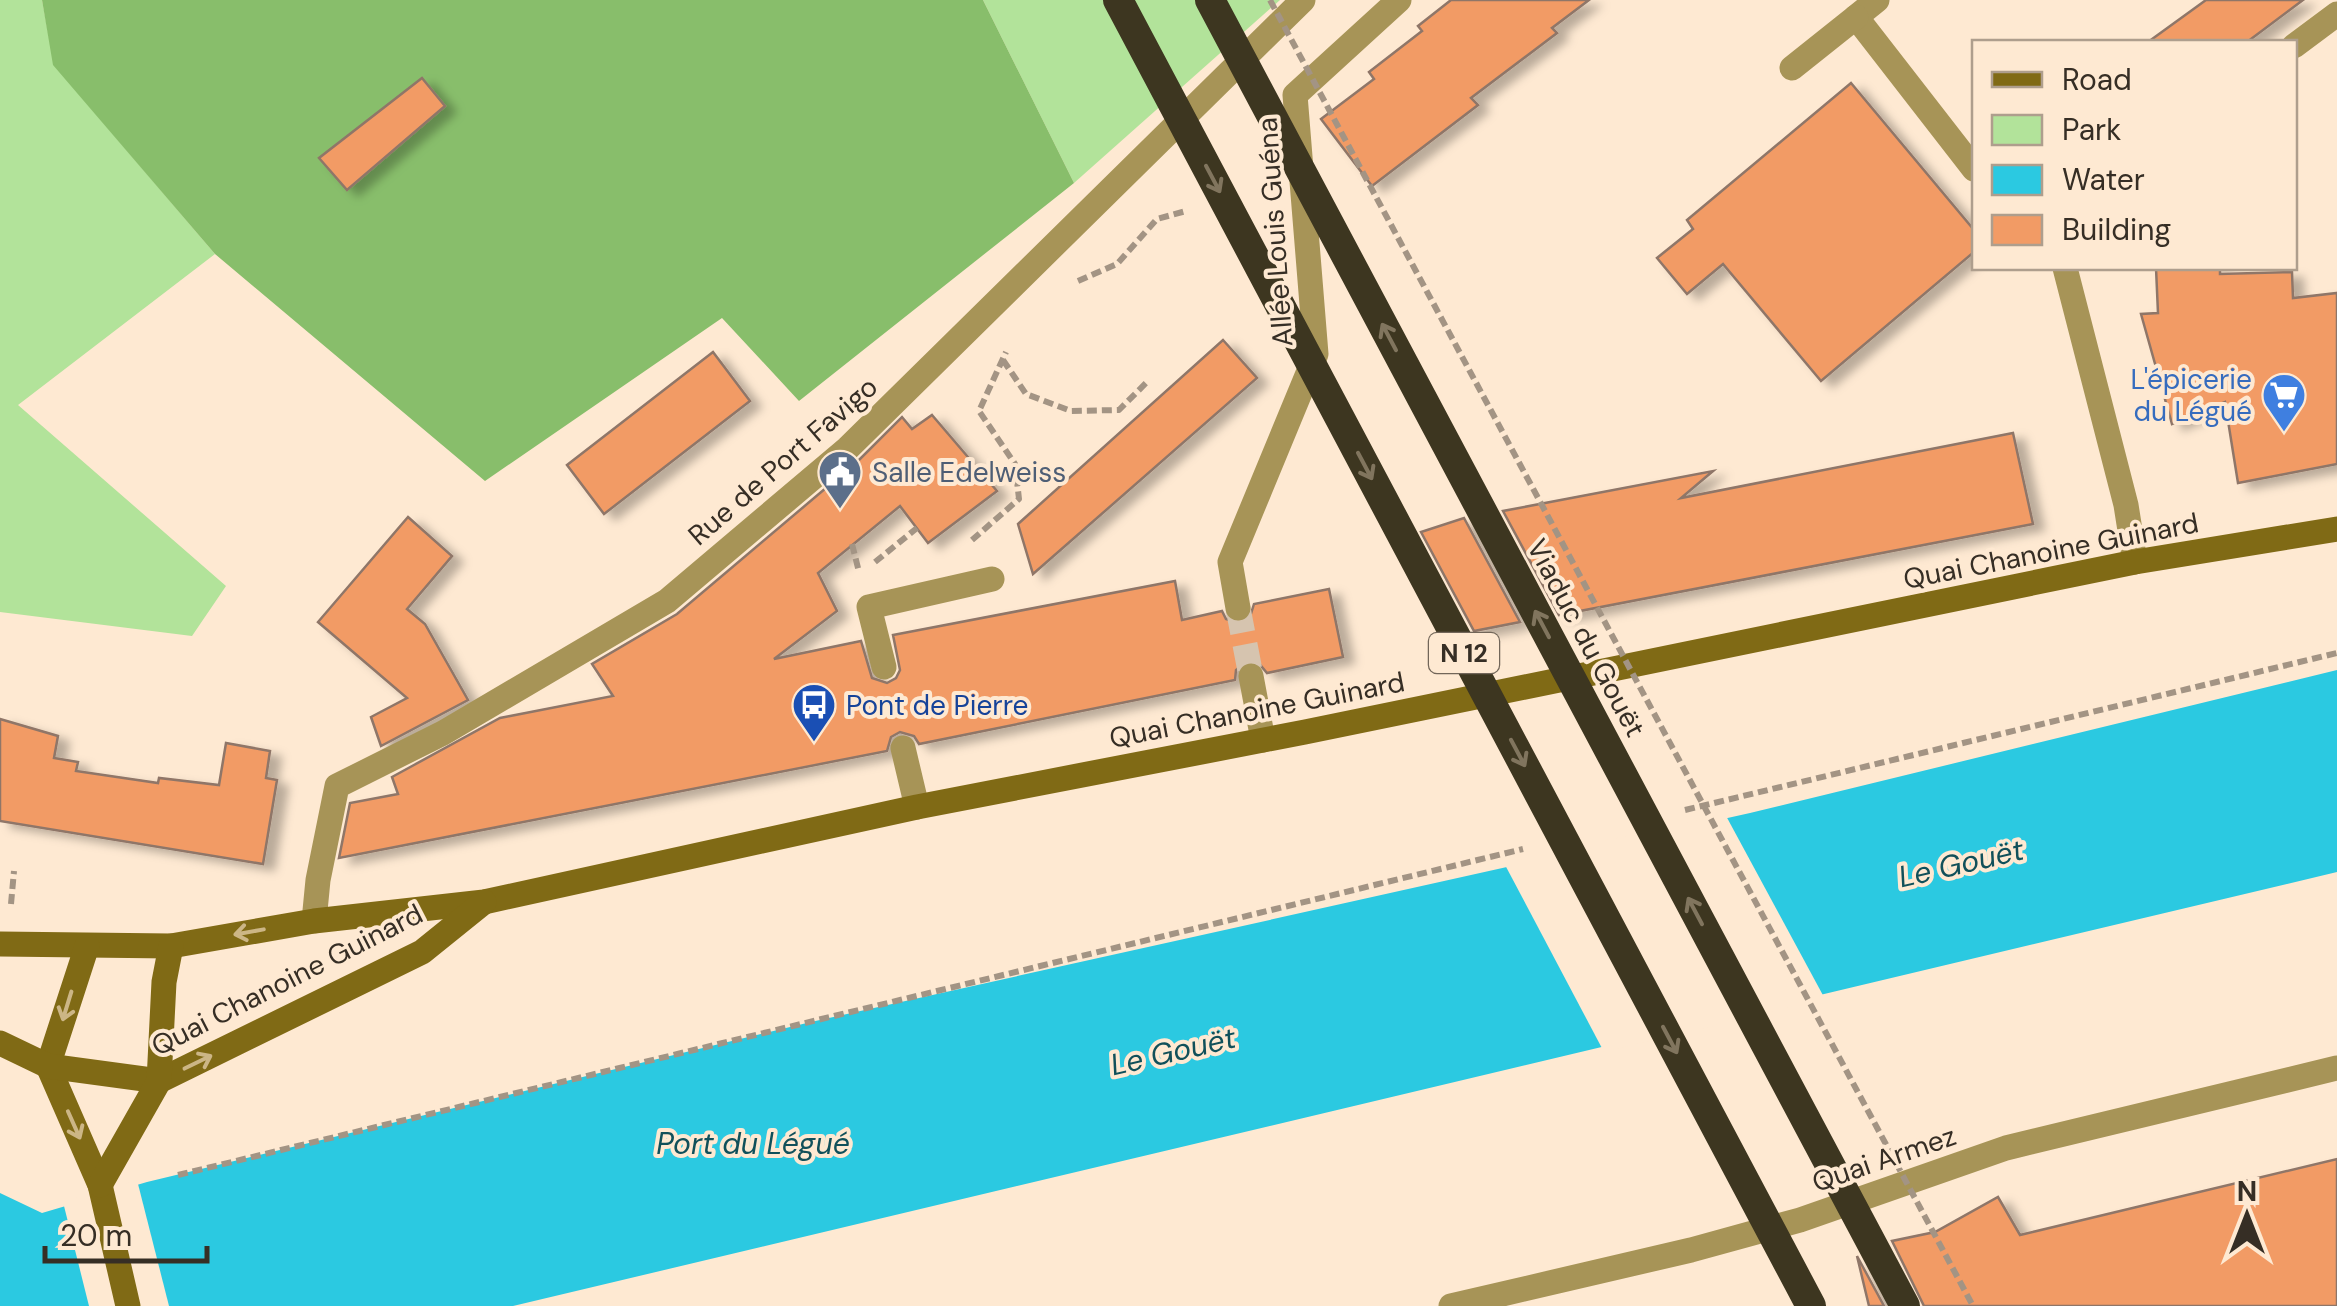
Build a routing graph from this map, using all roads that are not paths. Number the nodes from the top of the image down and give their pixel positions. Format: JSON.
{"nodes":[{"id":1,"x":1118,"y":0,"type":"edge"},
{"id":2,"x":1210,"y":0,"type":"edge"},
{"id":3,"x":1303,"y":0,"type":"edge"},
{"id":4,"x":1399,"y":0,"type":"edge"},
{"id":5,"x":1877,"y":0,"type":"edge"},
{"id":6,"x":2337,"y":14,"type":"edge"},
{"id":7,"x":1856,"y":17,"type":"junction"},
{"id":8,"x":2297,"y":44,"type":"edge"},
{"id":9,"x":1792,"y":68,"type":"dead end"},
{"id":10,"x":1972,"y":166,"type":"edge"},
{"id":11,"x":2066,"y":270,"type":"edge"},
{"id":12,"x":2337,"y":529,"type":"edge"},
{"id":13,"x":2135,"y":562,"type":"junction"},
{"id":14,"x":992,"y":579,"type":"dead end"},
{"id":15,"x":1238,"y":608,"type":"tunnel mouth"},
{"id":16,"x":884,"y":668,"type":"dead end"},
{"id":17,"x":1251,"y":676,"type":"tunnel mouth"},
{"id":18,"x":1263,"y":740,"type":"junction"},
{"id":19,"x":903,"y":748,"type":"dead end"},
{"id":20,"x":917,"y":807,"type":"junction"},
{"id":21,"x":484,"y":902,"type":"junction"},
{"id":22,"x":314,"y":921,"type":"junction"},
{"id":23,"x":0,"y":944,"type":"edge"},
{"id":24,"x":86,"y":946,"type":"junction"},
{"id":25,"x":171,"y":946,"type":"junction"},
{"id":26,"x":0,"y":1043,"type":"edge"},
{"id":27,"x":48,"y":1066,"type":"junction"},
{"id":28,"x":2337,"y":1068,"type":"edge"},
{"id":29,"x":159,"y":1081,"type":"junction"},
{"id":30,"x":100,"y":1185,"type":"junction"},
{"id":31,"x":128,"y":1306,"type":"edge"},
{"id":32,"x":1452,"y":1306,"type":"edge"},
{"id":33,"x":1811,"y":1306,"type":"edge"},
{"id":34,"x":1905,"y":1306,"type":"edge"}],
"edges":[{"from":1,"to":33,"type":"highway","number":"N 12","one_way":true,"bridge":true},
{"from":34,"to":2,"type":"highway","name":"Viaduc du Gouët","one_way":true,"bridge":true},
{"from":3,"to":22,"type":"street","name":"Rue de Port Favigo"},
{"from":4,"to":15,"type":"street","name":"Allée Louis Guéna"},
{"from":5,"to":7,"type":"street"},
{"from":6,"to":8,"type":"street"},
{"from":7,"to":9,"type":"street"},
{"from":7,"to":10,"type":"street"},
{"from":11,"to":13,"type":"street"},
{"from":12,"to":13,"type":"street","name":"Quai Chanoine Guinard"},
{"from":13,"to":18,"type":"street","name":"Quai Chanoine Guinard"},
{"from":14,"to":16,"type":"street"},
{"from":17,"to":18,"type":"street"},
{"from":18,"to":20,"type":"street","name":"Quai Chanoine Guinard"},
{"from":19,"to":20,"type":"street"},
{"from":20,"to":21,"type":"street","name":"Quai Chanoine Guinard"},
{"from":21,"to":22,"type":"street","name":"Quai Chanoine Guinard"},
{"from":29,"to":21,"type":"street","name":"Quai Chanoine Guinard","one_way":true},
{"from":22,"to":25,"type":"street","name":"Quai Chanoine Guinard","one_way":true},
{"from":23,"to":24,"type":"street","name":"Quai Chanoine Guinard"},
{"from":24,"to":25,"type":"street","name":"Quai Chanoine Guinard"},
{"from":24,"to":27,"type":"street","one_way":true},
{"from":25,"to":29,"type":"street"},
{"from":26,"to":27,"type":"street","name":"Quai Chanoine Guinard"},
{"from":27,"to":29,"type":"street","name":"Quai Chanoine Guinard"},
{"from":27,"to":30,"type":"street","one_way":true},
{"from":28,"to":32,"type":"street","name":"Quai Armez"},
{"from":29,"to":30,"type":"street"},
{"from":30,"to":31,"type":"street"}]}
